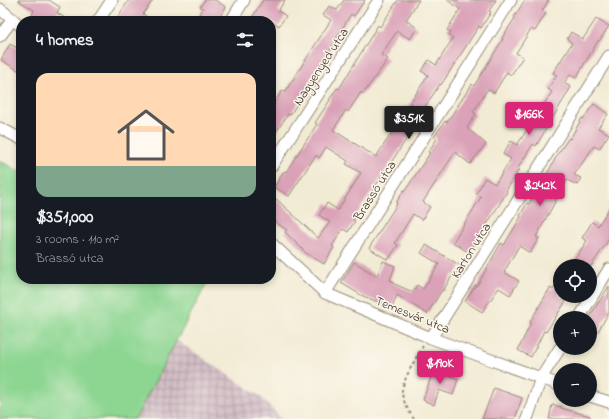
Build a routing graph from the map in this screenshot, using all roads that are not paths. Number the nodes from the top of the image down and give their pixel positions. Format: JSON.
{"nodes":[{"id":1,"x":112,"y":0,"type":"edge"},
{"id":2,"x":244,"y":0,"type":"edge"},
{"id":3,"x":379,"y":0,"type":"edge"},
{"id":4,"x":511,"y":0,"type":"edge"},
{"id":5,"x":0,"y":9,"type":"edge"},
{"id":6,"x":101,"y":16,"type":"edge"},
{"id":7,"x":234,"y":16,"type":"edge"},
{"id":8,"x":16,"y":21,"type":"edge"},
{"id":9,"x":16,"y":23,"type":"edge"},
{"id":10,"x":0,"y":36,"type":"edge"},
{"id":11,"x":609,"y":56,"type":"edge"},
{"id":12,"x":0,"y":128,"type":"edge"},
{"id":13,"x":16,"y":136,"type":"edge"},
{"id":14,"x":276,"y":159,"type":"edge"},
{"id":15,"x":276,"y":248,"type":"edge"},
{"id":16,"x":609,"y":269,"type":"edge"},
{"id":17,"x":325,"y":293,"type":"junction"},
{"id":18,"x":583,"y":311,"type":"edge"},
{"id":19,"x":429,"y":337,"type":"junction"},
{"id":20,"x":556,"y":355,"type":"edge"},
{"id":21,"x":542,"y":378,"type":"junction"},
{"id":22,"x":553,"y":382,"type":"edge"},
{"id":23,"x":597,"y":398,"type":"edge"},
{"id":24,"x":609,"y":402,"type":"edge"},
{"id":25,"x":528,"y":419,"type":"edge"}],
"edges":[{"from":1,"to":6,"type":"street"},
{"from":2,"to":7,"type":"street"},
{"from":3,"to":14,"type":"street","name":"Nagyenyed utca"},
{"from":4,"to":17,"type":"street","name":"Brassó utca"},
{"from":5,"to":8,"type":"street"},
{"from":9,"to":10,"type":"street"},
{"from":11,"to":19,"type":"street","name":"Karton utca"},
{"from":12,"to":13,"type":"street"},
{"from":15,"to":17,"type":"street","name":"Temesvár utca"},
{"from":16,"to":18,"type":"street"},
{"from":17,"to":19,"type":"street","name":"Temesvár utca"},
{"from":19,"to":21,"type":"street","name":"Temesvár utca"},
{"from":20,"to":21,"type":"street"},
{"from":21,"to":22,"type":"street","name":"Temesvár utca"},
{"from":21,"to":25,"type":"street"},
{"from":23,"to":24,"type":"street"}]}
